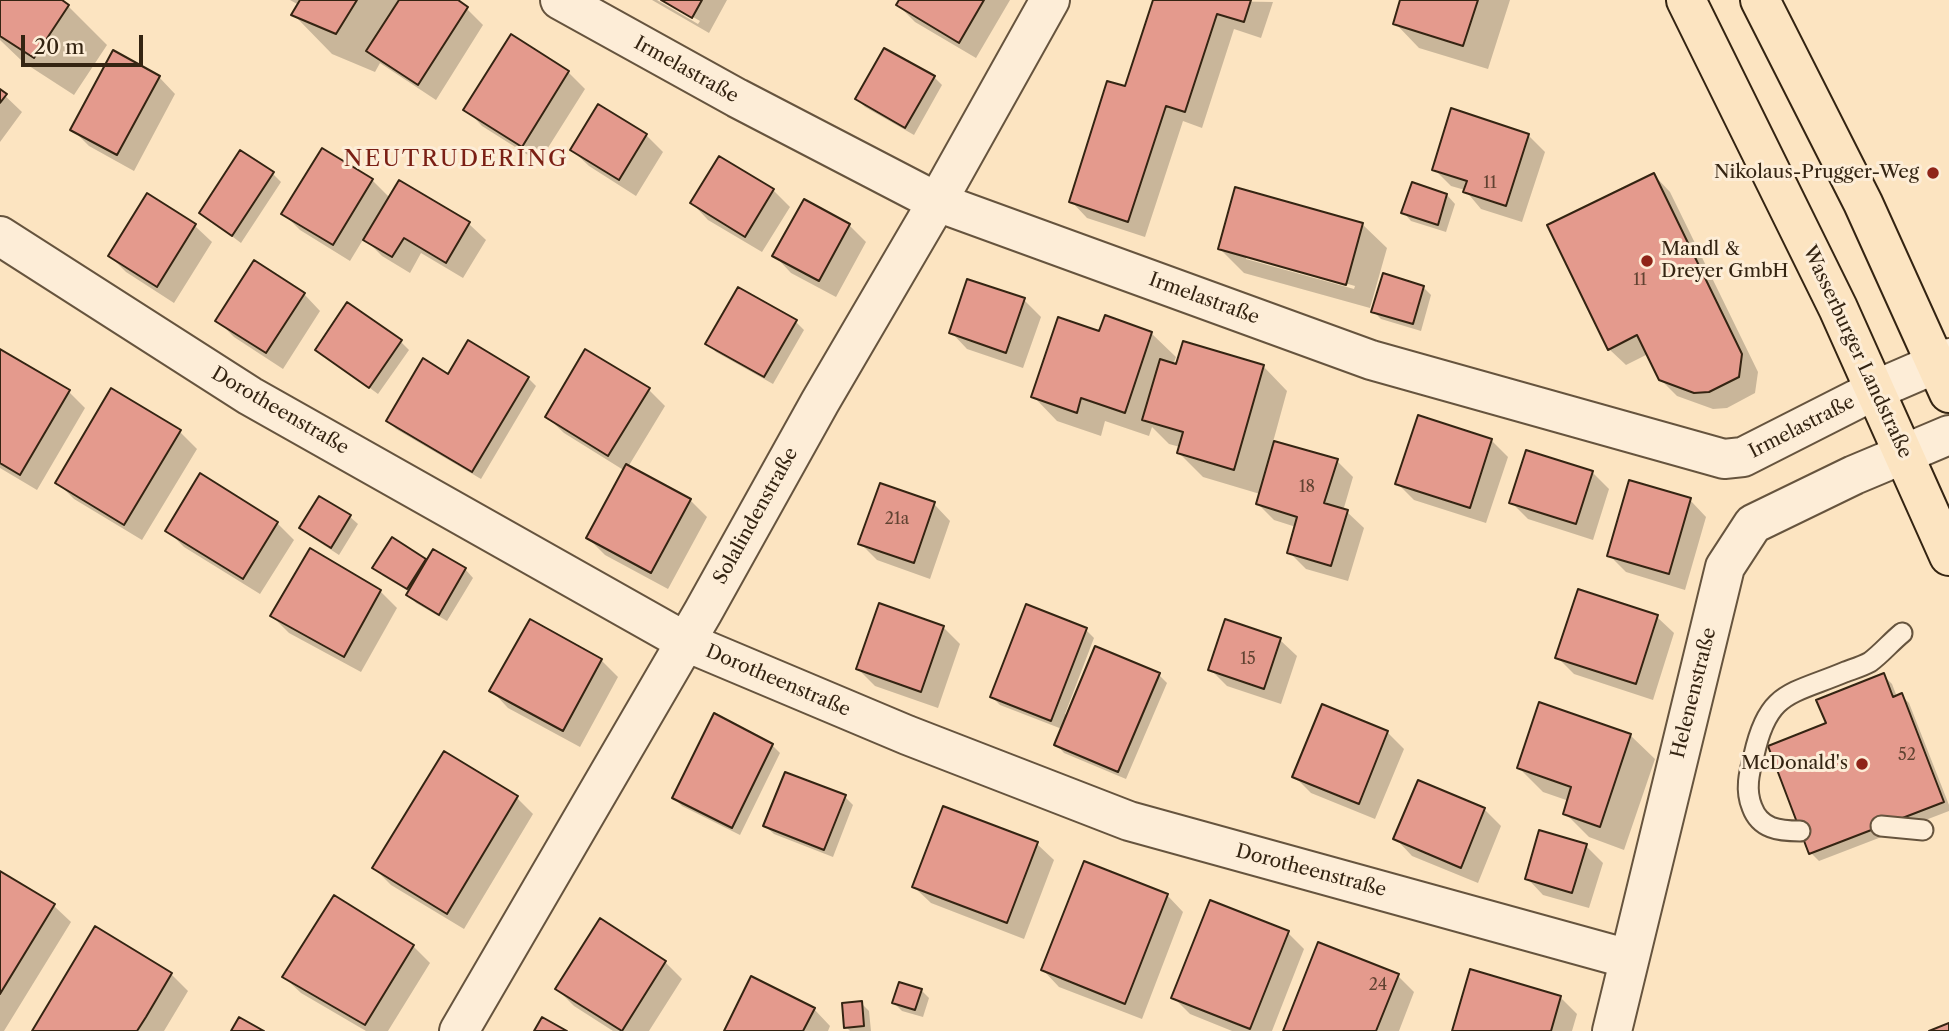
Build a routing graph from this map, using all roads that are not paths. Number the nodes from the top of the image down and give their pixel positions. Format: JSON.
{"nodes":[{"id":1,"x":560,"y":0,"type":"edge"},
{"id":2,"x":1050,"y":0,"type":"edge"},
{"id":3,"x":1686,"y":0,"type":"edge"},
{"id":4,"x":1760,"y":0,"type":"edge"},
{"id":5,"x":937,"y":202,"type":"junction"},
{"id":6,"x":0,"y":236,"type":"edge"},
{"id":7,"x":1945,"y":372,"type":"edge"},
{"id":8,"x":1875,"y":390,"type":"junction"},
{"id":9,"x":1949,"y":435,"type":"edge"},
{"id":10,"x":1904,"y":454,"type":"junction"},
{"id":11,"x":1949,"y":556,"type":"edge"},
{"id":12,"x":1902,"y":633,"type":"dead end"},
{"id":13,"x":686,"y":642,"type":"junction"},
{"id":14,"x":1881,"y":826,"type":"dead end"},
{"id":15,"x":1923,"y":830,"type":"dead end"},
{"id":16,"x":1800,"y":831,"type":"dead end"},
{"id":17,"x":1629,"y":959,"type":"junction"},
{"id":18,"x":459,"y":1031,"type":"edge"},
{"id":19,"x":1612,"y":1031,"type":"edge"}],
"edges":[{"from":1,"to":5,"type":"street","name":"Irmelastraße"},
{"from":2,"to":5,"type":"street","name":"Solalindenstraße"},
{"from":3,"to":8,"type":"main road","name":"Wasserburger Landstraße"},
{"from":4,"to":7,"type":"main road"},
{"from":5,"to":8,"type":"street","name":"Irmelastraße"},
{"from":5,"to":13,"type":"street","name":"Solalindenstraße"},
{"from":6,"to":13,"type":"street","name":"Dorotheenstraße"},
{"from":7,"to":8,"type":"street","name":"Irmelastraße"},
{"from":8,"to":10,"type":"main road","name":"Wasserburger Landstraße"},
{"from":9,"to":10,"type":"street","name":"Helenenstraße"},
{"from":10,"to":11,"type":"main road","name":"Wasserburger Landstraße"},
{"from":10,"to":17,"type":"street","name":"Helenenstraße"},
{"from":12,"to":16,"type":"lane"},
{"from":13,"to":17,"type":"street","name":"Dorotheenstraße"},
{"from":13,"to":18,"type":"street","name":"Solalindenstraße"},
{"from":14,"to":15,"type":"lane"},
{"from":17,"to":19,"type":"street","name":"Helenenstraße"}]}
